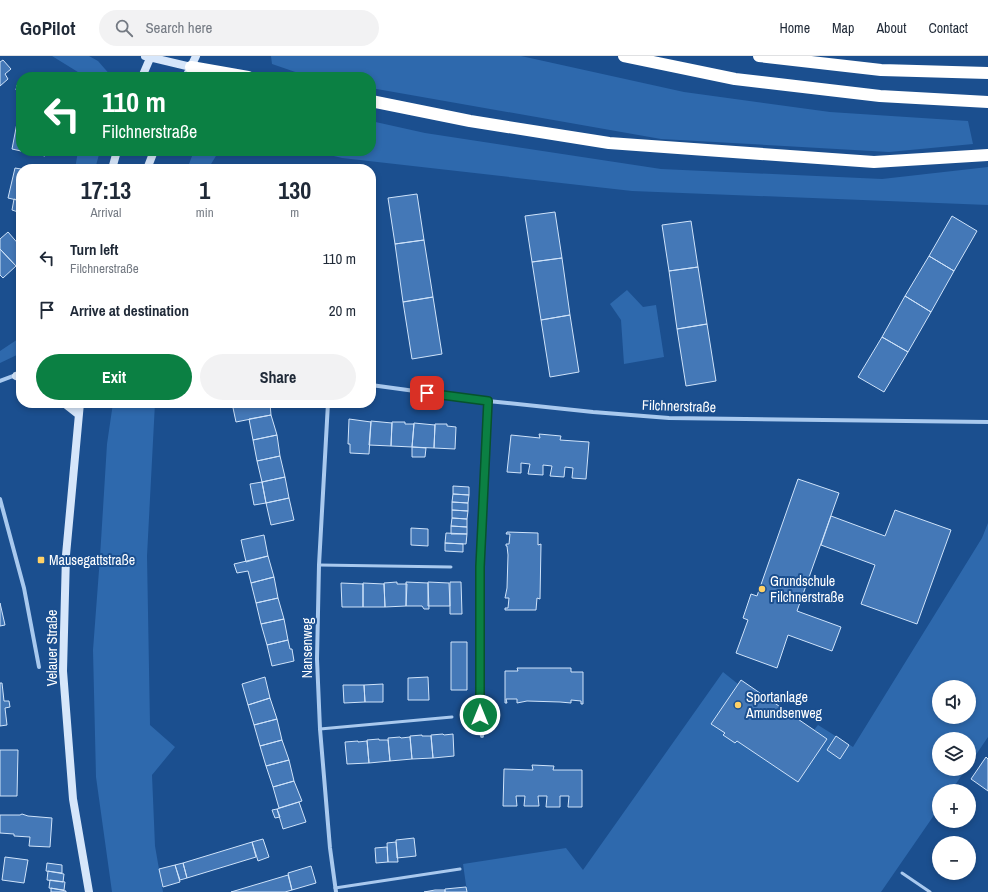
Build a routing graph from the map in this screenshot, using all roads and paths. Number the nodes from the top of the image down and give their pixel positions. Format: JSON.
{"nodes":[{"id":1,"x":624,"y":56,"type":"edge"},
{"id":2,"x":758,"y":56,"type":"edge"},
{"id":3,"x":149,"y":57,"type":"edge"},
{"id":4,"x":191,"y":66,"type":"edge"},
{"id":5,"x":144,"y":72,"type":"edge"},
{"id":6,"x":222,"y":72,"type":"edge"},
{"id":7,"x":988,"y":73,"type":"edge"},
{"id":8,"x":376,"y":102,"type":"edge"},
{"id":9,"x":988,"y":102,"type":"edge"},
{"id":10,"x":988,"y":155,"type":"edge"},
{"id":11,"x":16,"y":377,"type":"edge"},
{"id":12,"x":0,"y":382,"type":"edge"},
{"id":13,"x":376,"y":386,"type":"edge"},
{"id":14,"x":488,"y":401,"type":"junction"},
{"id":15,"x":70,"y":408,"type":"edge"},
{"id":16,"x":79,"y":408,"type":"edge"},
{"id":17,"x":328,"y":408,"type":"edge"},
{"id":18,"x":78,"y":414,"type":"junction"},
{"id":19,"x":988,"y":422,"type":"edge"},
{"id":20,"x":0,"y":499,"type":"edge"},
{"id":21,"x":319,"y":565,"type":"junction"},
{"id":22,"x":450,"y":567,"type":"dead end"},
{"id":23,"x":40,"y":667,"type":"dead end"},
{"id":24,"x":452,"y":717,"type":"dead end"},
{"id":25,"x":320,"y":729,"type":"junction"},
{"id":26,"x":482,"y":736,"type":"dead end"},
{"id":27,"x":460,"y":869,"type":"dead end"},
{"id":28,"x":902,"y":873,"type":"dead end"},
{"id":29,"x":336,"y":890,"type":"edge"},
{"id":30,"x":89,"y":892,"type":"edge"},
{"id":31,"x":930,"y":892,"type":"edge"}],
"edges":[{"from":1,"to":9,"type":"highway"},
{"from":2,"to":7,"type":"highway"},
{"from":3,"to":4,"type":"main road"},
{"from":3,"to":5,"type":"main road"},
{"from":4,"to":6,"type":"highway"},
{"from":8,"to":10,"type":"highway"},
{"from":11,"to":12,"type":"street"},
{"from":13,"to":14,"type":"street","name":"Filchnerstraße"},
{"from":14,"to":19,"type":"street","name":"Filchnerstraße"},
{"from":14,"to":26,"type":"street"},
{"from":15,"to":18,"type":"main road"},
{"from":16,"to":18,"type":"main road","name":"Velauer Straße"},
{"from":17,"to":21,"type":"street","name":"Nansenweg"},
{"from":18,"to":30,"type":"main road","name":"Velauer Straße"},
{"from":20,"to":23,"type":"street","name":"Velauer Straße"},
{"from":21,"to":22,"type":"lane"},
{"from":21,"to":25,"type":"street","name":"Nansenweg"},
{"from":24,"to":25,"type":"lane"},
{"from":25,"to":29,"type":"street","name":"Nansenweg"},
{"from":27,"to":29,"type":"lane"},
{"from":28,"to":31,"type":"lane"}]}
